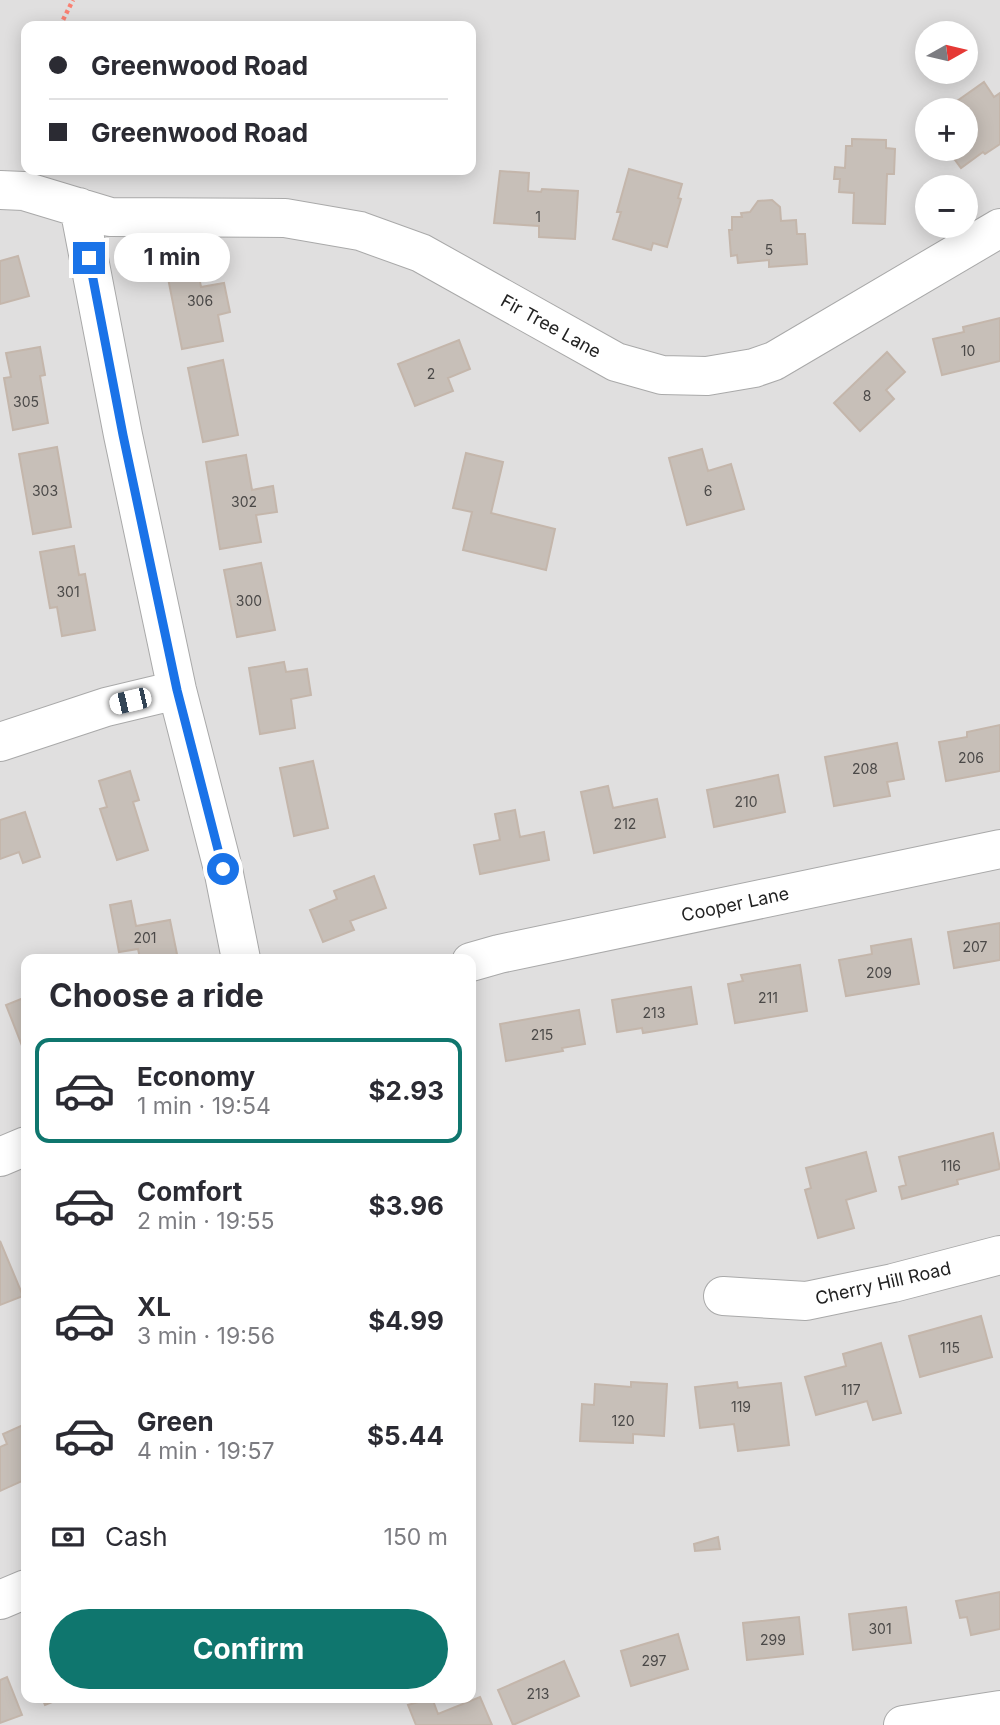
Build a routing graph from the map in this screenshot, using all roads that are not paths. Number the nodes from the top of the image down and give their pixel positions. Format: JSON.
{"nodes":[{"id":1,"x":0,"y":190,"type":"edge"},
{"id":2,"x":79,"y":207,"type":"junction"},
{"id":3,"x":1000,"y":228,"type":"edge"},
{"id":4,"x":177,"y":690,"type":"junction"},
{"id":5,"x":0,"y":742,"type":"edge"},
{"id":6,"x":1000,"y":849,"type":"edge"},
{"id":7,"x":240,"y":954,"type":"edge"},
{"id":8,"x":476,"y":961,"type":"edge"},
{"id":9,"x":21,"y":1148,"type":"edge"},
{"id":10,"x":0,"y":1157,"type":"edge"},
{"id":11,"x":1000,"y":1255,"type":"edge"},
{"id":12,"x":723,"y":1296,"type":"dead end"},
{"id":13,"x":21,"y":1591,"type":"edge"},
{"id":14,"x":0,"y":1600,"type":"edge"},
{"id":15,"x":1000,"y":1710,"type":"edge"},
{"id":16,"x":903,"y":1725,"type":"edge"}],
"edges":[{"from":1,"to":2,"type":"street","name":"Fir Tree Lane"},
{"from":2,"to":3,"type":"street","name":"Fir Tree Lane"},
{"from":2,"to":4,"type":"street"},
{"from":4,"to":5,"type":"street"},
{"from":4,"to":7,"type":"street"},
{"from":6,"to":8,"type":"street","name":"Cooper Lane"},
{"from":9,"to":10,"type":"street"},
{"from":11,"to":12,"type":"street","name":"Cherry Hill Road"},
{"from":13,"to":14,"type":"street"},
{"from":15,"to":16,"type":"street"}]}
